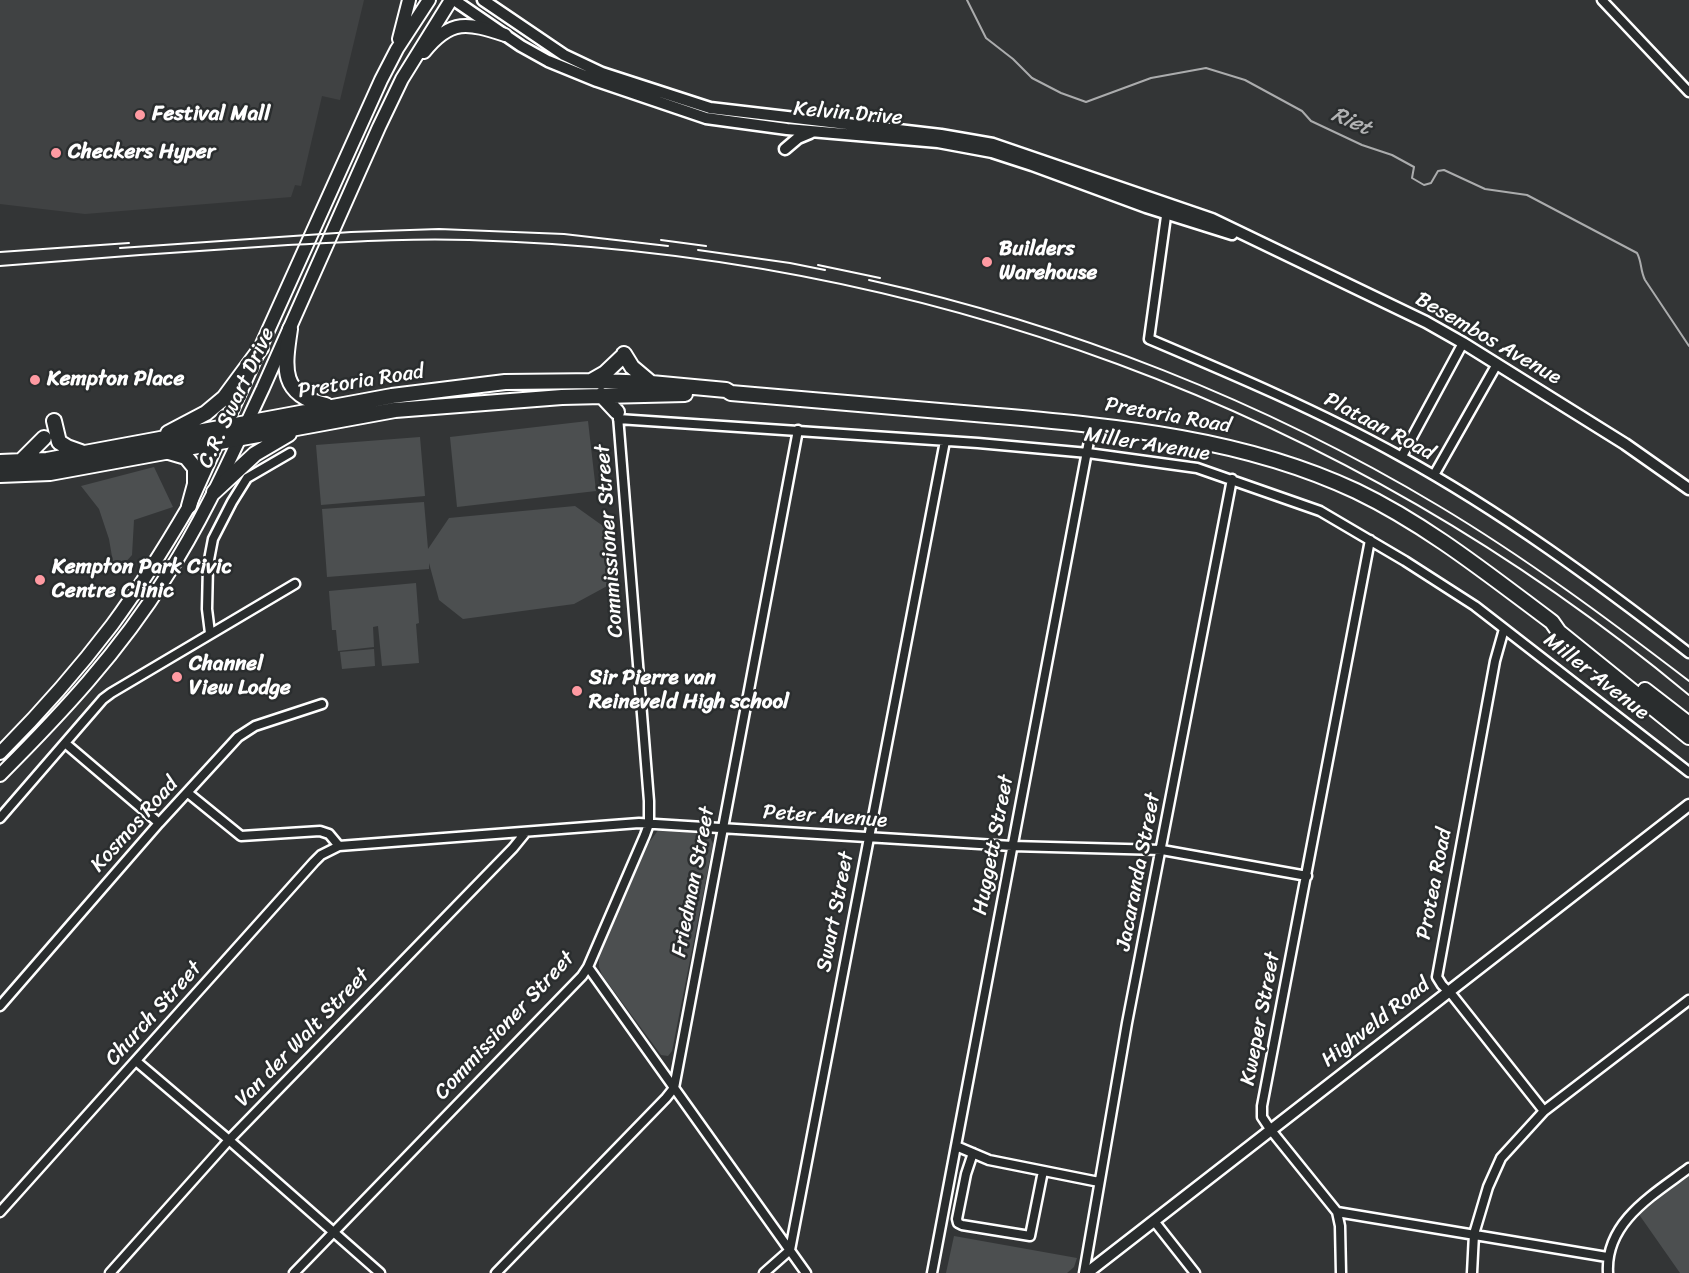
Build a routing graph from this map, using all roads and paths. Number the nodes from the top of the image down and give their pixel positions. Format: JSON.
{"nodes":[{"id":1,"x":409,"y":0,"type":"edge"},
{"id":2,"x":429,"y":0,"type":"edge"},
{"id":3,"x":453,"y":0,"type":"edge"},
{"id":4,"x":483,"y":0,"type":"edge"},
{"id":5,"x":1602,"y":0,"type":"edge"},
{"id":6,"x":505,"y":35,"type":"junction"},
{"id":7,"x":397,"y":49,"type":"junction"},
{"id":8,"x":402,"y":79,"type":"junction"},
{"id":9,"x":1689,"y":92,"type":"edge"},
{"id":10,"x":813,"y":132,"type":"junction"},
{"id":11,"x":785,"y":149,"type":"dead end"},
{"id":12,"x":1167,"y":209,"type":"junction"},
{"id":13,"x":1255,"y":241,"type":"joint"},
{"id":14,"x":290,"y":329,"type":"junction"},
{"id":15,"x":1463,"y":343,"type":"junction"},
{"id":16,"x":261,"y":348,"type":"junction"},
{"id":17,"x":1497,"y":364,"type":"junction"},
{"id":18,"x":591,"y":381,"type":"junction"},
{"id":19,"x":651,"y":383,"type":"junction"},
{"id":20,"x":616,"y":389,"type":"junction"},
{"id":21,"x":731,"y":393,"type":"junction"},
{"id":22,"x":601,"y":395,"type":"junction"},
{"id":23,"x":334,"y":407,"type":"junction"},
{"id":24,"x":618,"y":416,"type":"junction"},
{"id":25,"x":54,"y":421,"type":"dead end"},
{"id":26,"x":248,"y":422,"type":"junction"},
{"id":27,"x":1092,"y":425,"type":"junction"},
{"id":28,"x":226,"y":426,"type":"junction"},
{"id":29,"x":299,"y":429,"type":"junction"},
{"id":30,"x":798,"y":430,"type":"junction"},
{"id":31,"x":44,"y":438,"type":"dead end"},
{"id":32,"x":240,"y":438,"type":"junction"},
{"id":33,"x":153,"y":441,"type":"junction"},
{"id":34,"x":945,"y":441,"type":"junction"},
{"id":35,"x":218,"y":442,"type":"junction"},
{"id":36,"x":82,"y":452,"type":"junction"},
{"id":37,"x":167,"y":452,"type":"junction"},
{"id":38,"x":290,"y":453,"type":"dead end"},
{"id":39,"x":1088,"y":453,"type":"junction"},
{"id":40,"x":1402,"y":456,"type":"junction"},
{"id":41,"x":0,"y":462,"type":"edge"},
{"id":42,"x":20,"y":462,"type":"junction"},
{"id":43,"x":0,"y":476,"type":"edge"},
{"id":44,"x":1434,"y":476,"type":"junction"},
{"id":45,"x":1232,"y":479,"type":"junction"},
{"id":46,"x":1689,"y":489,"type":"edge"},
{"id":47,"x":214,"y":492,"type":"junction"},
{"id":48,"x":189,"y":506,"type":"junction"},
{"id":49,"x":1370,"y":540,"type":"junction"},
{"id":50,"x":295,"y":584,"type":"dead end"},
{"id":51,"x":1552,"y":622,"type":"junction"},
{"id":52,"x":1504,"y":629,"type":"junction"},
{"id":53,"x":210,"y":633,"type":"junction"},
{"id":54,"x":1689,"y":653,"type":"edge"},
{"id":55,"x":322,"y":704,"type":"dead end"},
{"id":56,"x":1689,"y":724,"type":"edge"},
{"id":57,"x":1689,"y":737,"type":"edge"},
{"id":58,"x":65,"y":743,"type":"junction"},
{"id":59,"x":0,"y":753,"type":"edge"},
{"id":60,"x":1689,"y":772,"type":"edge"},
{"id":61,"x":0,"y":775,"type":"edge"},
{"id":62,"x":188,"y":793,"type":"junction"},
{"id":63,"x":1689,"y":805,"type":"edge"},
{"id":64,"x":0,"y":818,"type":"edge"},
{"id":65,"x":159,"y":823,"type":"junction"},
{"id":66,"x":649,"y":824,"type":"junction"},
{"id":67,"x":723,"y":828,"type":"junction"},
{"id":68,"x":526,"y":832,"type":"junction"},
{"id":69,"x":868,"y":838,"type":"junction"},
{"id":70,"x":339,"y":846,"type":"junction"},
{"id":71,"x":1012,"y":846,"type":"junction"},
{"id":72,"x":1162,"y":850,"type":"junction"},
{"id":73,"x":1306,"y":876,"type":"junction"},
{"id":74,"x":588,"y":967,"type":"junction"},
{"id":75,"x":1449,"y":992,"type":"junction"},
{"id":76,"x":1689,"y":1000,"type":"edge"},
{"id":77,"x":0,"y":1006,"type":"edge"},
{"id":78,"x":136,"y":1061,"type":"junction"},
{"id":79,"x":674,"y":1088,"type":"junction"},
{"id":80,"x":1544,"y":1112,"type":"junction"},
{"id":81,"x":1270,"y":1130,"type":"junction"},
{"id":82,"x":229,"y":1140,"type":"junction"},
{"id":83,"x":956,"y":1146,"type":"junction"},
{"id":84,"x":973,"y":1153,"type":"junction"},
{"id":85,"x":1689,"y":1168,"type":"edge"},
{"id":86,"x":1043,"y":1171,"type":"junction"},
{"id":87,"x":1099,"y":1182,"type":"junction"},
{"id":88,"x":0,"y":1196,"type":"edge"},
{"id":89,"x":8,"y":1203,"type":"junction"},
{"id":90,"x":0,"y":1212,"type":"edge"},
{"id":91,"x":1337,"y":1212,"type":"junction"},
{"id":92,"x":1154,"y":1221,"type":"junction"},
{"id":93,"x":333,"y":1232,"type":"junction"},
{"id":94,"x":1474,"y":1234,"type":"junction"},
{"id":95,"x":790,"y":1250,"type":"junction"},
{"id":96,"x":1607,"y":1257,"type":"junction"},
{"id":97,"x":110,"y":1273,"type":"edge"},
{"id":98,"x":294,"y":1273,"type":"edge"},
{"id":99,"x":380,"y":1273,"type":"edge"},
{"id":100,"x":496,"y":1273,"type":"edge"},
{"id":101,"x":764,"y":1273,"type":"edge"},
{"id":102,"x":806,"y":1273,"type":"edge"},
{"id":103,"x":932,"y":1273,"type":"edge"},
{"id":104,"x":1086,"y":1273,"type":"edge"},
{"id":105,"x":1195,"y":1273,"type":"edge"},
{"id":106,"x":1341,"y":1273,"type":"edge"},
{"id":107,"x":1472,"y":1273,"type":"edge"},
{"id":108,"x":1608,"y":1273,"type":"edge"}],
"edges":[{"from":1,"to":7,"type":"main road"},
{"from":2,"to":7,"type":"main road","name":"C.R. Swart Drive"},
{"from":3,"to":6,"type":"street","name":"Kelvin Drive"},
{"from":3,"to":8,"type":"main road","name":"C.R. Swart Drive"},
{"from":4,"to":12,"type":"street","name":"Kelvin Drive"},
{"from":5,"to":9,"type":"street"},
{"from":6,"to":8,"type":"main road"},
{"from":6,"to":10,"type":"street","name":"Kelvin Drive"},
{"from":7,"to":16,"type":"main road","name":"C.R. Swart Drive"},
{"from":8,"to":14,"type":"main road","name":"C.R. Swart Drive"},
{"from":10,"to":11,"type":"street"},
{"from":10,"to":12,"type":"street","name":"Kelvin Drive"},
{"from":12,"to":13,"type":"street","name":"Kelvin Drive"},
{"from":12,"to":40,"type":"street","name":"Plataan Road"},
{"from":13,"to":15,"type":"street","name":"Besembos Avenue"},
{"from":14,"to":23,"type":"main road"},
{"from":14,"to":26,"type":"main road","name":"C.R. Swart Drive"},
{"from":15,"to":17,"type":"street","name":"Besembos Avenue"},
{"from":15,"to":40,"type":"street"},
{"from":16,"to":28,"type":"main road","name":"C.R. Swart Drive"},
{"from":16,"to":33,"type":"main road"},
{"from":17,"to":44,"type":"street"},
{"from":17,"to":46,"type":"street","name":"Besembos Avenue"},
{"from":18,"to":19,"type":"main road"},
{"from":18,"to":20,"type":"main road","name":"Pretoria Road"},
{"from":18,"to":23,"type":"main road","name":"Pretoria Road"},
{"from":19,"to":20,"type":"main road","name":"Pretoria Road"},
{"from":19,"to":21,"type":"main road","name":"Pretoria Road"},
{"from":20,"to":21,"type":"main road","name":"Pretoria Road"},
{"from":20,"to":22,"type":"main road","name":"Pretoria Road"},
{"from":20,"to":24,"type":"street","name":"Commissioner Street"},
{"from":21,"to":27,"type":"main road","name":"Pretoria Road"},
{"from":22,"to":24,"type":"main road"},
{"from":22,"to":29,"type":"main road","name":"Pretoria Road"},
{"from":23,"to":26,"type":"main road","name":"Pretoria Road"},
{"from":24,"to":30,"type":"street","name":"Miller Avenue"},
{"from":24,"to":66,"type":"street","name":"Commissioner Street"},
{"from":25,"to":36,"type":"main road"},
{"from":26,"to":28,"type":"main road","name":"Pretoria Road"},
{"from":26,"to":32,"type":"main road","name":"C.R. Swart Drive"},
{"from":27,"to":39,"type":"street","name":"Huggett Street"},
{"from":27,"to":51,"type":"main road","name":"Pretoria Road"},
{"from":28,"to":33,"type":"main road","name":"Pretoria Road"},
{"from":28,"to":35,"type":"main road","name":"C.R. Swart Drive"},
{"from":29,"to":32,"type":"main road","name":"Pretoria Road"},
{"from":29,"to":47,"type":"main road"},
{"from":30,"to":34,"type":"street","name":"Miller Avenue"},
{"from":30,"to":67,"type":"street","name":"Friedman Street"},
{"from":31,"to":42,"type":"main road"},
{"from":32,"to":35,"type":"main road","name":"Pretoria Road"},
{"from":32,"to":47,"type":"main road","name":"C.R. Swart Drive"},
{"from":33,"to":36,"type":"main road","name":"Pretoria Road"},
{"from":34,"to":39,"type":"street","name":"Miller Avenue"},
{"from":34,"to":69,"type":"street","name":"Swart Street"},
{"from":35,"to":37,"type":"main road","name":"Pretoria Road"},
{"from":35,"to":48,"type":"main road","name":"C.R. Swart Drive"},
{"from":36,"to":42,"type":"main road","name":"Pretoria Road"},
{"from":37,"to":43,"type":"main road","name":"Pretoria Road"},
{"from":37,"to":48,"type":"main road"},
{"from":38,"to":53,"type":"street"},
{"from":39,"to":45,"type":"street","name":"Miller Avenue"},
{"from":39,"to":71,"type":"street","name":"Huggett Street"},
{"from":40,"to":44,"type":"street","name":"Plataan Road"},
{"from":41,"to":42,"type":"main road","name":"Pretoria Road"},
{"from":44,"to":54,"type":"street","name":"Plataan Road"},
{"from":45,"to":49,"type":"street","name":"Miller Avenue"},
{"from":45,"to":72,"type":"street","name":"Jacaranda Street"},
{"from":47,"to":61,"type":"main road","name":"C.R. Swart Drive"},
{"from":48,"to":59,"type":"main road","name":"C.R. Swart Drive"},
{"from":49,"to":52,"type":"street","name":"Miller Avenue"},
{"from":49,"to":73,"type":"street","name":"Kweper Street"},
{"from":50,"to":53,"type":"street"},
{"from":51,"to":56,"type":"main road","name":"Pretoria Road"},
{"from":51,"to":57,"type":"main road","name":"Pretoria Road"},
{"from":52,"to":60,"type":"street","name":"Miller Avenue"},
{"from":52,"to":75,"type":"street","name":"Protea Road"},
{"from":53,"to":58,"type":"street"},
{"from":55,"to":62,"type":"street","name":"Kosmos Road"},
{"from":58,"to":64,"type":"street"},
{"from":58,"to":65,"type":"street"},
{"from":62,"to":65,"type":"street","name":"Kosmos Road"},
{"from":62,"to":70,"type":"street"},
{"from":63,"to":75,"type":"street","name":"Highveld Road"},
{"from":65,"to":77,"type":"street","name":"Kosmos Road"},
{"from":66,"to":67,"type":"street","name":"Peter Avenue"},
{"from":66,"to":68,"type":"street","name":"Peter Avenue"},
{"from":66,"to":74,"type":"street","name":"Commissioner Street"},
{"from":67,"to":69,"type":"street","name":"Peter Avenue"},
{"from":67,"to":79,"type":"street","name":"Friedman Street"},
{"from":68,"to":70,"type":"street","name":"Peter Avenue"},
{"from":68,"to":82,"type":"street","name":"Van der Walt Street"},
{"from":69,"to":71,"type":"street","name":"Peter Avenue"},
{"from":69,"to":95,"type":"street","name":"Swart Street"},
{"from":70,"to":78,"type":"street","name":"Church Street"},
{"from":71,"to":72,"type":"street","name":"Peter Avenue"},
{"from":71,"to":83,"type":"street","name":"Huggett Street"},
{"from":72,"to":73,"type":"street","name":"Peter Avenue"},
{"from":72,"to":87,"type":"street","name":"Jacaranda Street"},
{"from":73,"to":81,"type":"street","name":"Kweper Street"},
{"from":74,"to":79,"type":"street"},
{"from":74,"to":93,"type":"street","name":"Commissioner Street"},
{"from":75,"to":80,"type":"street","name":"Protea Road"},
{"from":75,"to":81,"type":"street","name":"Highveld Road"},
{"from":76,"to":80,"type":"street"},
{"from":78,"to":82,"type":"street"},
{"from":78,"to":89,"type":"street","name":"Church Street"},
{"from":79,"to":95,"type":"street"},
{"from":79,"to":100,"type":"street"},
{"from":80,"to":94,"type":"street"},
{"from":81,"to":91,"type":"street","name":"Kweper Street"},
{"from":81,"to":92,"type":"street","name":"Highveld Road"},
{"from":82,"to":93,"type":"street"},
{"from":82,"to":97,"type":"street","name":"Van der Walt Street"},
{"from":83,"to":84,"type":"street"},
{"from":83,"to":103,"type":"street","name":"Huggett Street"},
{"from":84,"to":86,"type":"street"},
{"from":84,"to":86,"type":"street"},
{"from":85,"to":96,"type":"street"},
{"from":86,"to":87,"type":"street"},
{"from":87,"to":104,"type":"street","name":"Jacaranda Street"},
{"from":88,"to":89,"type":"street"},
{"from":89,"to":90,"type":"street","name":"Church Street"},
{"from":91,"to":94,"type":"street"},
{"from":91,"to":106,"type":"street"},
{"from":92,"to":104,"type":"street","name":"Highveld Road"},
{"from":92,"to":105,"type":"street"},
{"from":93,"to":98,"type":"street","name":"Commissioner Street"},
{"from":93,"to":99,"type":"street"},
{"from":94,"to":96,"type":"street"},
{"from":94,"to":107,"type":"street"},
{"from":95,"to":101,"type":"street"},
{"from":95,"to":102,"type":"street"},
{"from":96,"to":108,"type":"street"}]}
